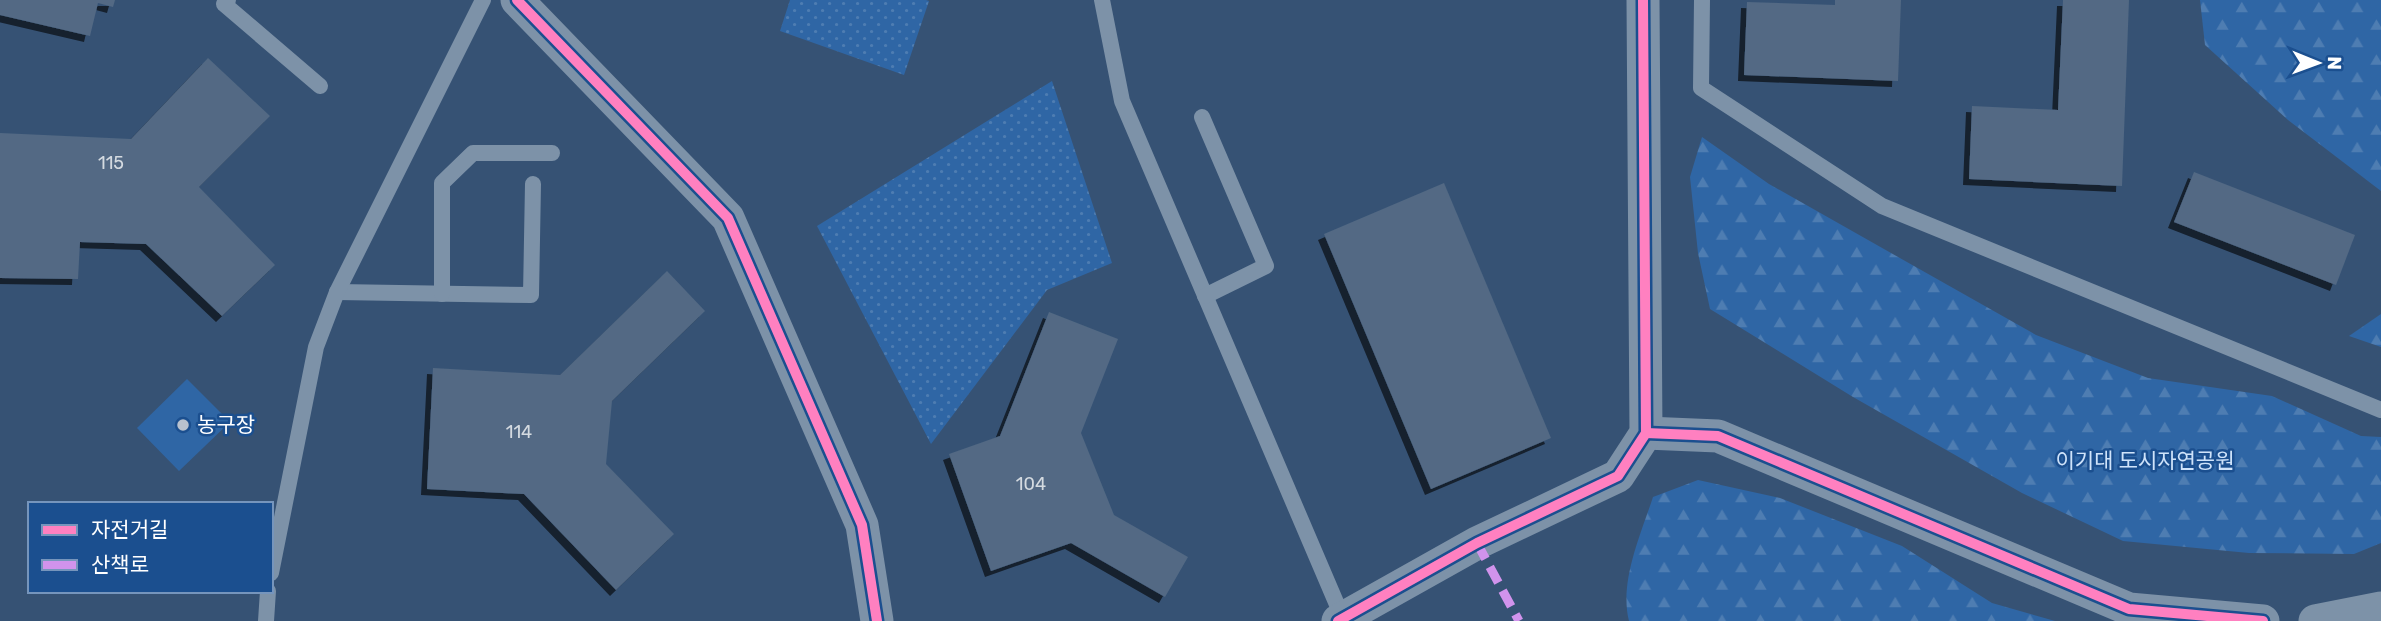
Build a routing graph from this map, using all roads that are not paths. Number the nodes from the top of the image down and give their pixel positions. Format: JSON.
{"nodes":[{"id":1,"x":228,"y":0,"type":"edge"},
{"id":2,"x":483,"y":0,"type":"edge"},
{"id":3,"x":517,"y":0,"type":"edge"},
{"id":4,"x":1102,"y":0,"type":"edge"},
{"id":5,"x":1643,"y":0,"type":"edge"},
{"id":6,"x":1702,"y":0,"type":"edge"},
{"id":7,"x":320,"y":86,"type":"dead end"},
{"id":8,"x":1202,"y":117,"type":"dead end"},
{"id":9,"x":552,"y":153,"type":"dead end"},
{"id":10,"x":533,"y":184,"type":"dead end"},
{"id":11,"x":337,"y":292,"type":"junction"},
{"id":12,"x":442,"y":294,"type":"junction"},
{"id":13,"x":1205,"y":296,"type":"junction"},
{"id":14,"x":2381,"y":410,"type":"edge"},
{"id":15,"x":1646,"y":433,"type":"junction"},
{"id":16,"x":273,"y":563,"type":"edge"},
{"id":17,"x":268,"y":593,"type":"edge"},
{"id":18,"x":2381,"y":608,"type":"edge"},
{"id":19,"x":1342,"y":620,"type":"edge"},
{"id":20,"x":266,"y":621,"type":"edge"},
{"id":21,"x":877,"y":621,"type":"edge"},
{"id":22,"x":2263,"y":621,"type":"edge"},
{"id":23,"x":2315,"y":621,"type":"edge"}],
"edges":[{"from":1,"to":7,"type":"lane"},
{"from":2,"to":11,"type":"lane"},
{"from":3,"to":21,"type":"street"},
{"from":4,"to":13,"type":"lane"},
{"from":5,"to":15,"type":"street"},
{"from":6,"to":14,"type":"lane"},
{"from":8,"to":13,"type":"lane"},
{"from":9,"to":12,"type":"lane"},
{"from":10,"to":12,"type":"lane"},
{"from":11,"to":12,"type":"lane"},
{"from":11,"to":16,"type":"lane"},
{"from":13,"to":19,"type":"lane"},
{"from":15,"to":19,"type":"street"},
{"from":15,"to":22,"type":"street"},
{"from":17,"to":20,"type":"lane"},
{"from":18,"to":23,"type":"street"}]}
